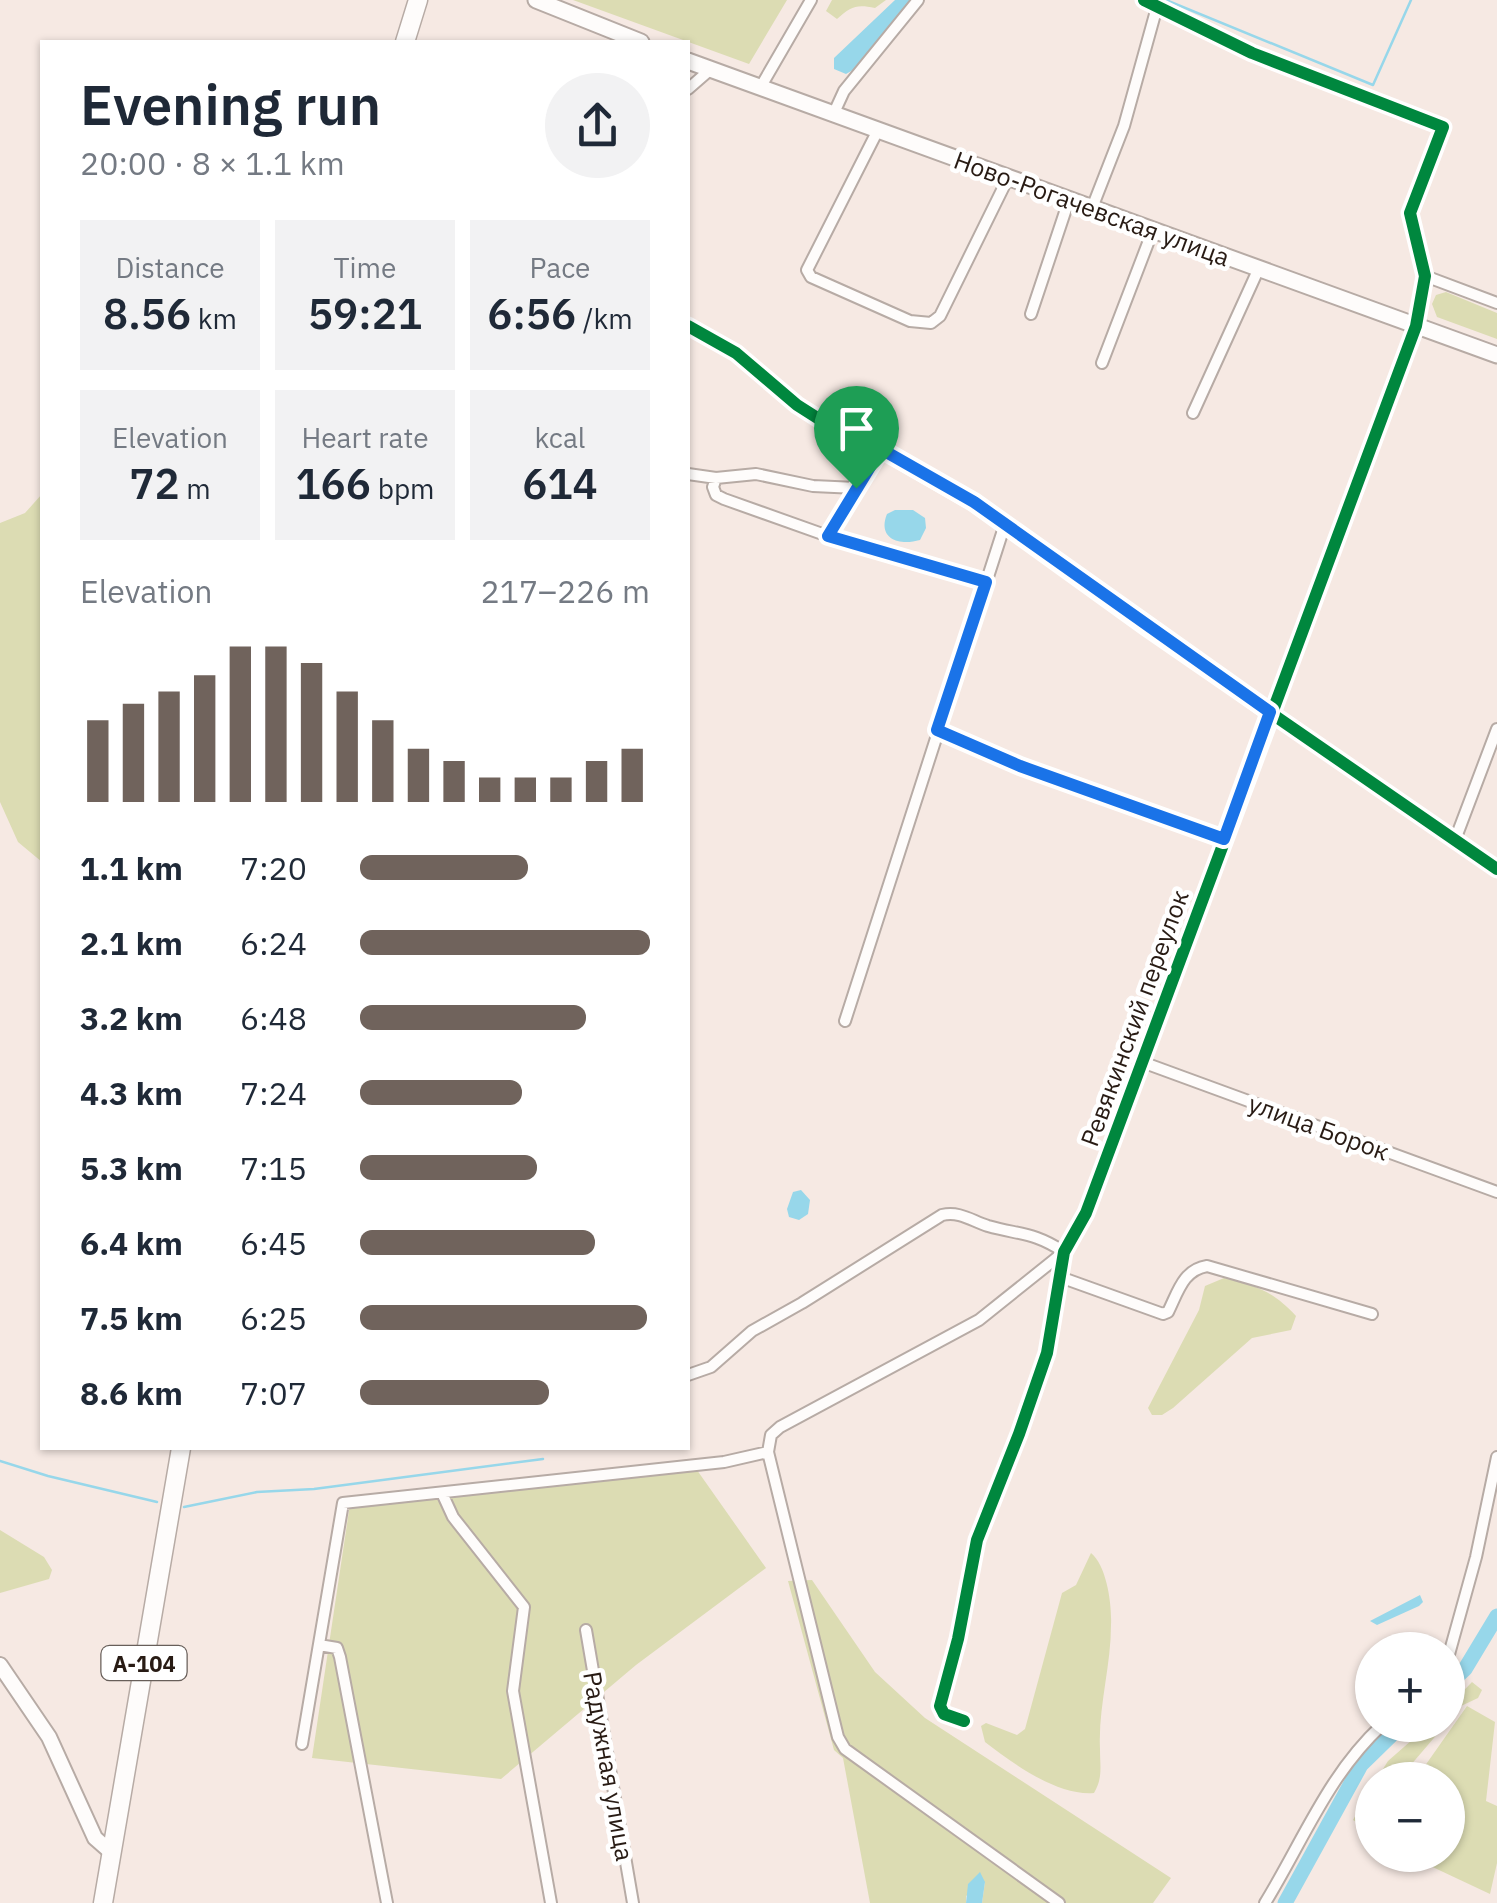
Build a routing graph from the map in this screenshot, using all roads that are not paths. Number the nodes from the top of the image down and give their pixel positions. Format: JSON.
{"nodes":[{"id":1,"x":405,"y":0,"type":"edge"},
{"id":2,"x":418,"y":0,"type":"edge"},
{"id":3,"x":812,"y":0,"type":"edge"},
{"id":4,"x":918,"y":0,"type":"edge"},
{"id":5,"x":1144,"y":0,"type":"edge"},
{"id":6,"x":546,"y":4,"type":"edge"},
{"id":7,"x":1157,"y":7,"type":"junction"},
{"id":8,"x":403,"y":40,"type":"edge"},
{"id":9,"x":404,"y":40,"type":"edge"},
{"id":10,"x":636,"y":40,"type":"edge"},
{"id":11,"x":690,"y":61,"type":"edge"},
{"id":12,"x":711,"y":70,"type":"junction"},
{"id":13,"x":690,"y":87,"type":"edge"},
{"id":14,"x":760,"y":88,"type":"junction"},
{"id":15,"x":833,"y":114,"type":"junction"},
{"id":16,"x":878,"y":130,"type":"junction"},
{"id":17,"x":1008,"y":178,"type":"junction"},
{"id":18,"x":1070,"y":200,"type":"junction"},
{"id":19,"x":1092,"y":208,"type":"junction"},
{"id":20,"x":1153,"y":230,"type":"junction"},
{"id":21,"x":1259,"y":268,"type":"junction"},
{"id":22,"x":1425,"y":276,"type":"junction"},
{"id":23,"x":1497,"y":303,"type":"edge"},
{"id":24,"x":1032,"y":314,"type":"dead end"},
{"id":25,"x":1416,"y":326,"type":"junction"},
{"id":26,"x":690,"y":327,"type":"edge"},
{"id":27,"x":1497,"y":355,"type":"edge"},
{"id":28,"x":1102,"y":363,"type":"dead end"},
{"id":29,"x":1193,"y":412,"type":"dead end"},
{"id":30,"x":881,"y":449,"type":"junction"},
{"id":31,"x":690,"y":474,"type":"edge"},
{"id":32,"x":716,"y":478,"type":"junction"},
{"id":33,"x":856,"y":488,"type":"junction"},
{"id":34,"x":1004,"y":524,"type":"junction"},
{"id":35,"x":828,"y":536,"type":"junction"},
{"id":36,"x":986,"y":582,"type":"junction"},
{"id":37,"x":1270,"y":712,"type":"junction"},
{"id":38,"x":1497,"y":728,"type":"edge"},
{"id":39,"x":937,"y":730,"type":"junction"},
{"id":40,"x":1224,"y":839,"type":"junction"},
{"id":41,"x":1455,"y":840,"type":"junction"},
{"id":42,"x":1497,"y":869,"type":"edge"},
{"id":43,"x":845,"y":1021,"type":"dead end"},
{"id":44,"x":1142,"y":1062,"type":"junction"},
{"id":45,"x":1497,"y":1192,"type":"edge"},
{"id":46,"x":1064,"y":1252,"type":"junction"},
{"id":47,"x":1060,"y":1277,"type":"junction"},
{"id":48,"x":1372,"y":1314,"type":"dead end"},
{"id":49,"x":690,"y":1374,"type":"edge"},
{"id":50,"x":181,"y":1450,"type":"edge"},
{"id":51,"x":768,"y":1452,"type":"junction"},
{"id":52,"x":1497,"y":1457,"type":"edge"},
{"id":53,"x":442,"y":1493,"type":"junction"},
{"id":54,"x":586,"y":1630,"type":"dead end"},
{"id":55,"x":1455,"y":1632,"type":"edge"},
{"id":56,"x":319,"y":1645,"type":"junction"},
{"id":57,"x":0,"y":1665,"type":"edge"},
{"id":58,"x":964,"y":1721,"type":"dead end"},
{"id":59,"x":1365,"y":1742,"type":"edge"},
{"id":60,"x":302,"y":1744,"type":"dead end"},
{"id":61,"x":111,"y":1852,"type":"junction"},
{"id":62,"x":103,"y":1903,"type":"edge"},
{"id":63,"x":386,"y":1903,"type":"edge"},
{"id":64,"x":552,"y":1903,"type":"edge"},
{"id":65,"x":633,"y":1903,"type":"edge"},
{"id":66,"x":1059,"y":1903,"type":"edge"},
{"id":67,"x":1265,"y":1903,"type":"edge"}],
"edges":[{"from":1,"to":8,"type":"highway"},
{"from":2,"to":9,"type":"highway"},
{"from":3,"to":14,"type":"street"},
{"from":4,"to":15,"type":"street"},
{"from":5,"to":7,"type":"street"},
{"from":6,"to":10,"type":"main road"},
{"from":7,"to":19,"type":"street"},
{"from":7,"to":22,"type":"street"},
{"from":11,"to":12,"type":"main road","name":"Ново-Рогачевская улица"},
{"from":12,"to":13,"type":"street"},
{"from":12,"to":14,"type":"main road","name":"Ново-Рогачевская улица"},
{"from":14,"to":15,"type":"main road","name":"Ново-Рогачевская улица"},
{"from":15,"to":16,"type":"main road","name":"Ново-Рогачевская улица"},
{"from":16,"to":17,"type":"main road","name":"Ново-Рогачевская улица"},
{"from":16,"to":17,"type":"street"},
{"from":17,"to":18,"type":"main road","name":"Ново-Рогачевская улица"},
{"from":18,"to":19,"type":"main road","name":"Ново-Рогачевская улица"},
{"from":18,"to":24,"type":"street"},
{"from":19,"to":20,"type":"main road","name":"Ново-Рогачевская улица"},
{"from":20,"to":21,"type":"main road","name":"Ново-Рогачевская улица"},
{"from":20,"to":28,"type":"street"},
{"from":21,"to":25,"type":"main road","name":"Ново-Рогачевская улица"},
{"from":21,"to":29,"type":"street"},
{"from":22,"to":23,"type":"street"},
{"from":22,"to":25,"type":"street","name":"Ревякинский переулок"},
{"from":25,"to":27,"type":"main road","name":"Ново-Рогачевская улица"},
{"from":25,"to":37,"type":"street","name":"Ревякинский переулок"},
{"from":26,"to":30,"type":"street"},
{"from":30,"to":33,"type":"street"},
{"from":30,"to":34,"type":"street"},
{"from":31,"to":32,"type":"street"},
{"from":32,"to":33,"type":"street"},
{"from":32,"to":35,"type":"street"},
{"from":33,"to":35,"type":"street"},
{"from":34,"to":36,"type":"street"},
{"from":34,"to":37,"type":"street"},
{"from":35,"to":36,"type":"street"},
{"from":36,"to":39,"type":"street"},
{"from":37,"to":40,"type":"street","name":"Ревякинский переулок"},
{"from":37,"to":41,"type":"street"},
{"from":38,"to":41,"type":"street"},
{"from":39,"to":40,"type":"street"},
{"from":39,"to":43,"type":"street"},
{"from":40,"to":44,"type":"street","name":"Ревякинский переулок"},
{"from":41,"to":42,"type":"street"},
{"from":44,"to":45,"type":"street","name":"улица Борок"},
{"from":44,"to":46,"type":"street","name":"Ревякинский переулок"},
{"from":46,"to":47,"type":"street","name":"Ревякинский переулок"},
{"from":46,"to":49,"type":"street"},
{"from":46,"to":51,"type":"street"},
{"from":47,"to":48,"type":"street"},
{"from":47,"to":58,"type":"street","name":"Ревякинский переулок"},
{"from":50,"to":61,"type":"highway","number":"А-104"},
{"from":51,"to":53,"type":"street"},
{"from":51,"to":66,"type":"street"},
{"from":52,"to":55,"type":"street"},
{"from":53,"to":56,"type":"street"},
{"from":53,"to":64,"type":"street"},
{"from":54,"to":65,"type":"street","name":"Радужная улица"},
{"from":56,"to":60,"type":"street"},
{"from":56,"to":63,"type":"street"},
{"from":57,"to":61,"type":"street"},
{"from":59,"to":67,"type":"street"},
{"from":61,"to":62,"type":"highway","number":"А-104"}]}
